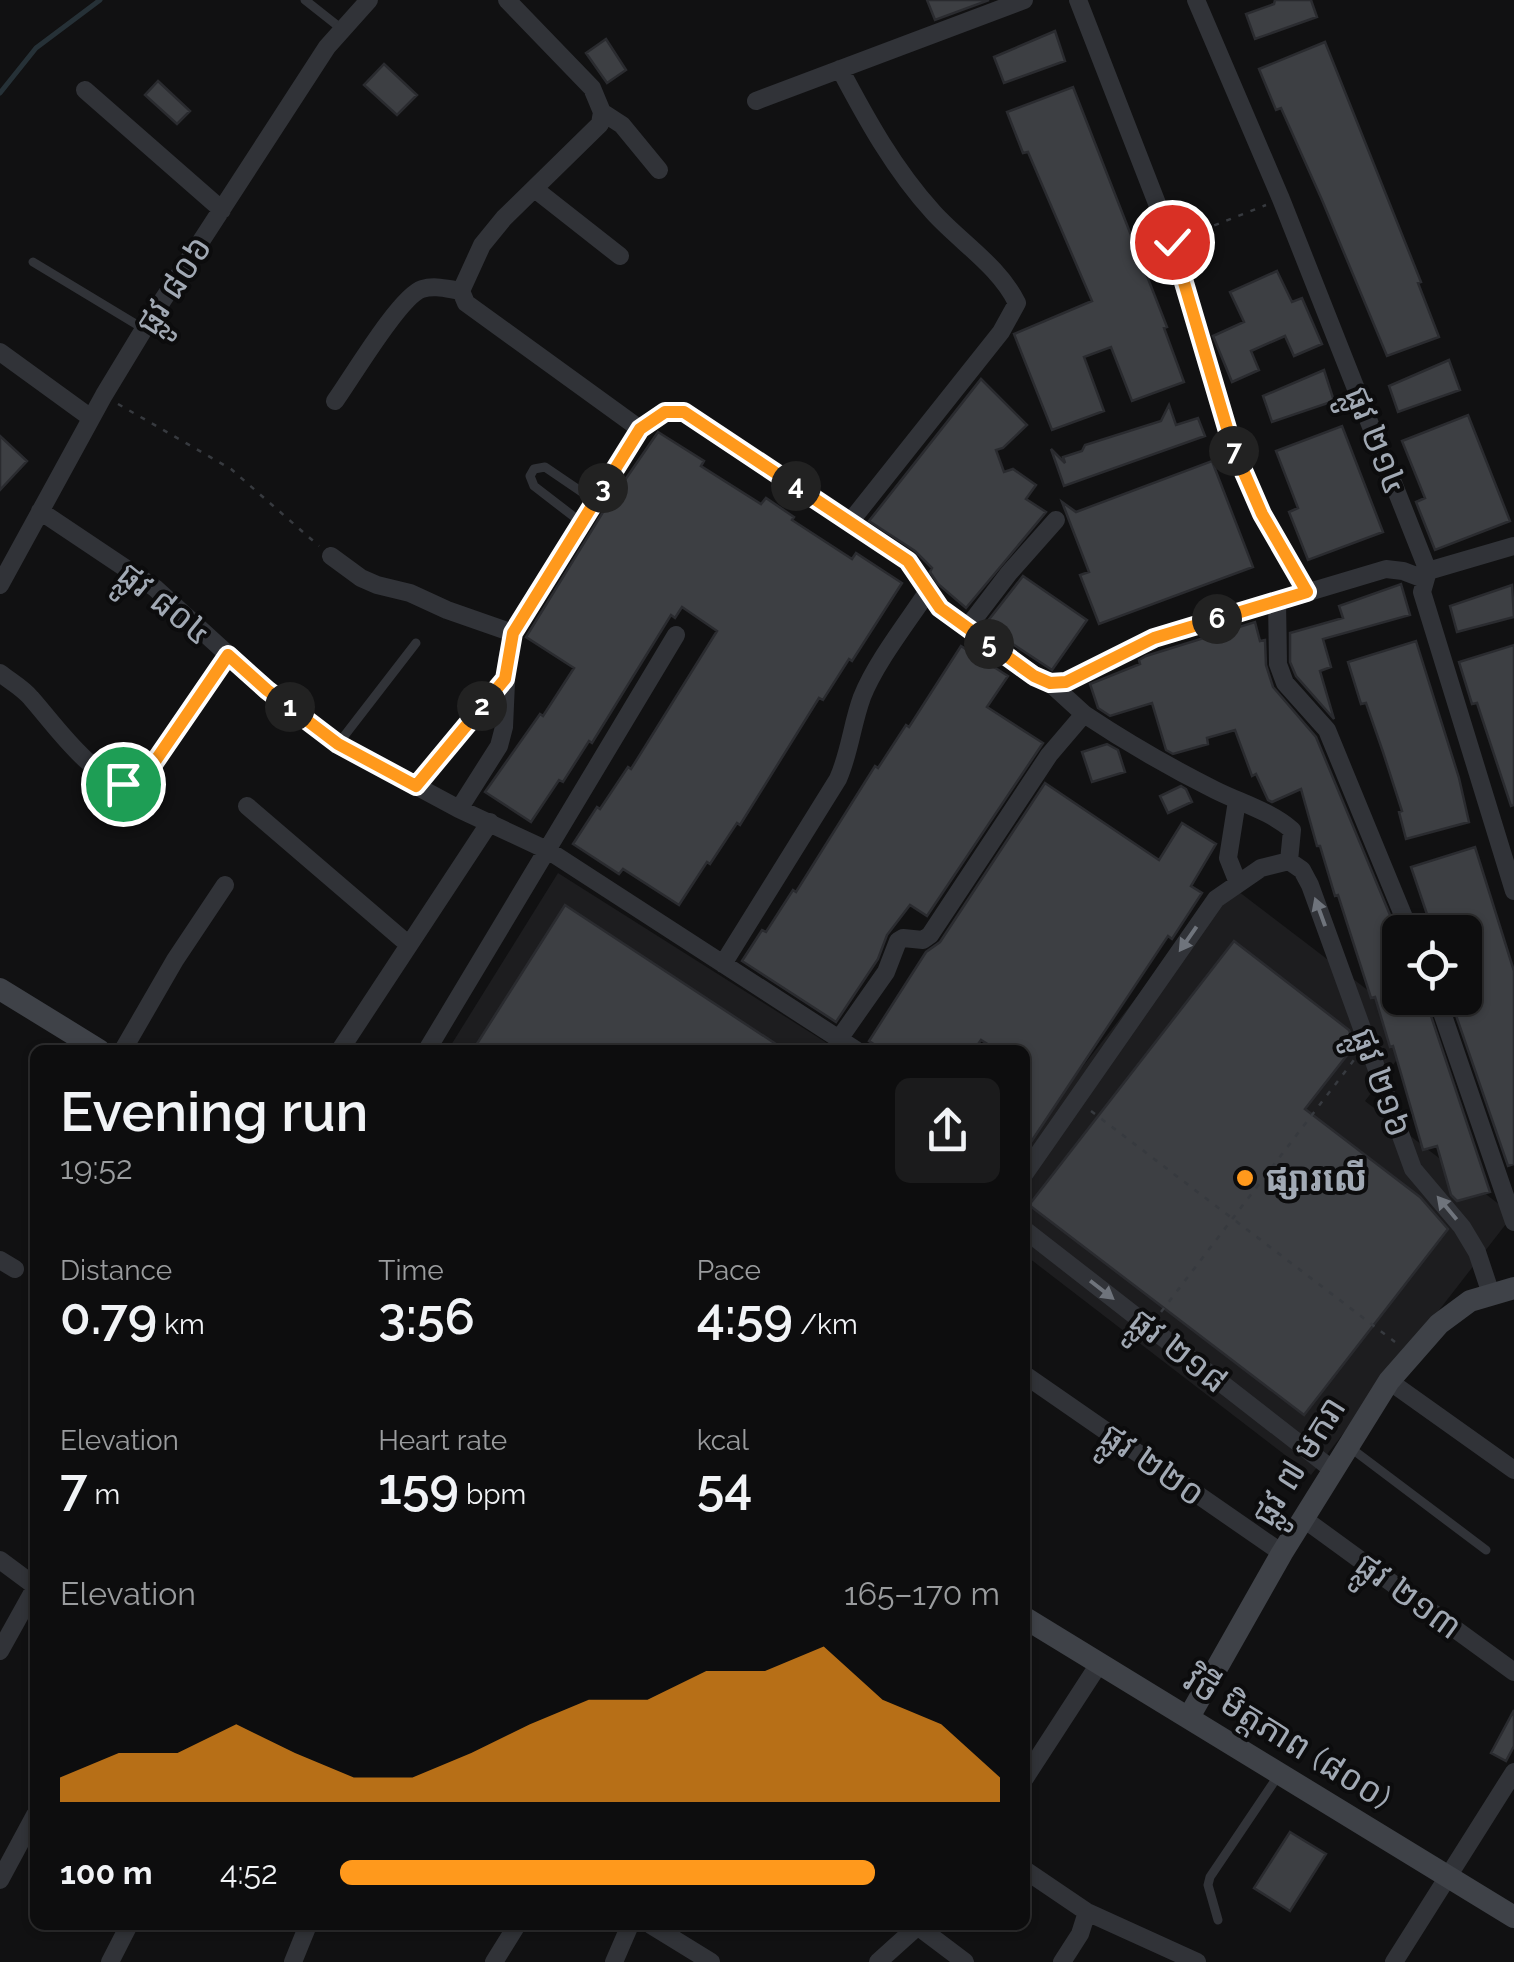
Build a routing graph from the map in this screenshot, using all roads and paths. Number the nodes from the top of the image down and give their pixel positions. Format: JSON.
{"nodes":[{"id":1,"x":305,"y":0,"type":"edge"},
{"id":2,"x":369,"y":0,"type":"edge"},
{"id":3,"x":508,"y":0,"type":"edge"},
{"id":4,"x":1024,"y":0,"type":"edge"},
{"id":5,"x":1078,"y":0,"type":"edge"},
{"id":6,"x":1196,"y":0,"type":"edge"},
{"id":7,"x":343,"y":30,"type":"junction"},
{"id":8,"x":840,"y":69,"type":"junction"},
{"id":9,"x":86,"y":90,"type":"dead end"},
{"id":10,"x":756,"y":101,"type":"dead end"},
{"id":11,"x":602,"y":112,"type":"junction"},
{"id":12,"x":659,"y":170,"type":"dead end"},
{"id":13,"x":536,"y":190,"type":"junction"},
{"id":14,"x":1282,"y":199,"type":"junction"},
{"id":15,"x":222,"y":210,"type":"junction"},
{"id":16,"x":1172,"y":242,"type":"junction"},
{"id":17,"x":620,"y":256,"type":"dead end"},
{"id":18,"x":33,"y":262,"type":"dead end"},
{"id":19,"x":460,"y":291,"type":"junction"},
{"id":20,"x":144,"y":328,"type":"junction"},
{"id":21,"x":0,"y":352,"type":"edge"},
{"id":22,"x":104,"y":395,"type":"junction"},
{"id":23,"x":336,"y":402,"type":"dead end"},
{"id":24,"x":91,"y":418,"type":"junction"},
{"id":25,"x":640,"y":429,"type":"junction"},
{"id":26,"x":595,"y":500,"type":"junction"},
{"id":27,"x":40,"y":512,"type":"junction"},
{"id":28,"x":1056,"y":520,"type":"dead end"},
{"id":29,"x":850,"y":522,"type":"junction"},
{"id":30,"x":582,"y":523,"type":"junction"},
{"id":31,"x":1514,"y":546,"type":"edge"},
{"id":32,"x":331,"y":556,"type":"joint"},
{"id":33,"x":1426,"y":575,"type":"junction"},
{"id":34,"x":0,"y":585,"type":"edge"},
{"id":35,"x":928,"y":591,"type":"junction"},
{"id":36,"x":1307,"y":592,"type":"junction"},
{"id":37,"x":1277,"y":601,"type":"junction"},
{"id":38,"x":967,"y":628,"type":"junction"},
{"id":39,"x":513,"y":633,"type":"junction"},
{"id":40,"x":676,"y":635,"type":"dead end"},
{"id":41,"x":416,"y":643,"type":"dead end"},
{"id":42,"x":228,"y":655,"type":"junction"},
{"id":43,"x":0,"y":673,"type":"edge"},
{"id":44,"x":505,"y":679,"type":"junction"},
{"id":45,"x":1050,"y":683,"type":"junction"},
{"id":46,"x":1084,"y":714,"type":"junction"},
{"id":47,"x":338,"y":744,"type":"junction"},
{"id":48,"x":416,"y":786,"type":"junction"},
{"id":49,"x":1237,"y":801,"type":"junction"},
{"id":50,"x":247,"y":806,"type":"dead end"},
{"id":51,"x":459,"y":809,"type":"junction"},
{"id":52,"x":490,"y":822,"type":"junction"},
{"id":53,"x":549,"y":850,"type":"junction"},
{"id":54,"x":1288,"y":861,"type":"junction"},
{"id":55,"x":1238,"y":884,"type":"junction"},
{"id":56,"x":226,"y":885,"type":"dead end"},
{"id":57,"x":1514,"y":891,"type":"edge"},
{"id":58,"x":1403,"y":915,"type":"edge"},
{"id":59,"x":409,"y":945,"type":"junction"},
{"id":60,"x":723,"y":964,"type":"junction"},
{"id":61,"x":0,"y":989,"type":"edge"},
{"id":62,"x":1443,"y":1015,"type":"edge"},
{"id":63,"x":839,"y":1039,"type":"junction"},
{"id":64,"x":1368,"y":1043,"type":"junction"},
{"id":65,"x":92,"y":1045,"type":"edge"},
{"id":66,"x":126,"y":1045,"type":"edge"},
{"id":67,"x":343,"y":1045,"type":"edge"},
{"id":68,"x":430,"y":1045,"type":"edge"},
{"id":69,"x":848,"y":1045,"type":"edge"},
{"id":70,"x":1076,"y":1100,"type":"junction"},
{"id":71,"x":1030,"y":1162,"type":"edge"},
{"id":72,"x":1232,"y":1219,"type":"junction"},
{"id":73,"x":1514,"y":1222,"type":"edge"},
{"id":74,"x":1030,"y":1234,"type":"edge"},
{"id":75,"x":1502,"y":1291,"type":"edge"},
{"id":76,"x":1150,"y":1327,"type":"junction"},
{"id":77,"x":1412,"y":1355,"type":"junction"},
{"id":78,"x":1030,"y":1378,"type":"edge"},
{"id":79,"x":1389,"y":1381,"type":"junction"},
{"id":80,"x":1348,"y":1446,"type":"junction"},
{"id":81,"x":1332,"y":1470,"type":"junction"},
{"id":82,"x":1514,"y":1470,"type":"edge"},
{"id":83,"x":1304,"y":1518,"type":"junction"},
{"id":84,"x":1486,"y":1550,"type":"dead end"},
{"id":85,"x":1282,"y":1554,"type":"junction"},
{"id":86,"x":0,"y":1560,"type":"edge"},
{"id":87,"x":30,"y":1583,"type":"edge"},
{"id":88,"x":30,"y":1596,"type":"edge"},
{"id":89,"x":1030,"y":1621,"type":"edge"},
{"id":90,"x":0,"y":1650,"type":"edge"},
{"id":91,"x":1099,"y":1664,"type":"junction"},
{"id":92,"x":1514,"y":1672,"type":"edge"},
{"id":93,"x":1189,"y":1717,"type":"junction"},
{"id":94,"x":1030,"y":1770,"type":"edge"},
{"id":95,"x":1514,"y":1772,"type":"edge"},
{"id":96,"x":1280,"y":1773,"type":"junction"},
{"id":97,"x":30,"y":1824,"type":"edge"},
{"id":98,"x":1030,"y":1873,"type":"edge"},
{"id":99,"x":1448,"y":1877,"type":"junction"},
{"id":100,"x":0,"y":1880,"type":"edge"},
{"id":101,"x":1087,"y":1912,"type":"junction"},
{"id":102,"x":1514,"y":1917,"type":"edge"},
{"id":103,"x":1218,"y":1920,"type":"dead end"},
{"id":104,"x":126,"y":1930,"type":"edge"},
{"id":105,"x":304,"y":1930,"type":"edge"},
{"id":106,"x":514,"y":1930,"type":"edge"},
{"id":107,"x":628,"y":1930,"type":"edge"},
{"id":108,"x":658,"y":1930,"type":"edge"},
{"id":109,"x":913,"y":1930,"type":"edge"},
{"id":110,"x":924,"y":1930,"type":"edge"},
{"id":111,"x":1173,"y":1957,"type":"edge"},
{"id":112,"x":701,"y":1959,"type":"edge"},
{"id":113,"x":110,"y":1962,"type":"edge"},
{"id":114,"x":293,"y":1962,"type":"edge"},
{"id":115,"x":494,"y":1962,"type":"edge"},
{"id":116,"x":614,"y":1962,"type":"edge"},
{"id":117,"x":878,"y":1962,"type":"edge"},
{"id":118,"x":965,"y":1962,"type":"edge"},
{"id":119,"x":1062,"y":1962,"type":"edge"},
{"id":120,"x":1197,"y":1962,"type":"edge"},
{"id":121,"x":1394,"y":1962,"type":"edge"}],
"edges":[{"from":1,"to":7,"type":"lane"},
{"from":2,"to":7,"type":"street","name":"ផ្លូវ ៨០៦"},
{"from":3,"to":11,"type":"street"},
{"from":4,"to":8,"type":"street"},
{"from":5,"to":16,"type":"street"},
{"from":6,"to":14,"type":"street","name":"ផ្លូវ ២១៤"},
{"from":7,"to":15,"type":"street","name":"ផ្លូវ ៨០៦"},
{"from":8,"to":10,"type":"street"},
{"from":8,"to":29,"type":"street"},
{"from":9,"to":15,"type":"street"},
{"from":11,"to":12,"type":"street"},
{"from":11,"to":13,"type":"street"},
{"from":13,"to":17,"type":"street"},
{"from":13,"to":19,"type":"street"},
{"from":14,"to":16,"type":"path"},
{"from":14,"to":33,"type":"street","name":"ផ្លូវ ២១៤"},
{"from":15,"to":20,"type":"street","name":"ផ្លូវ ៨០៦"},
{"from":16,"to":36,"type":"street"},
{"from":18,"to":20,"type":"lane"},
{"from":19,"to":23,"type":"street"},
{"from":19,"to":25,"type":"street"},
{"from":20,"to":22,"type":"street","name":"ផ្លូវ ៨០៦"},
{"from":21,"to":24,"type":"street"},
{"from":22,"to":24,"type":"street","name":"ផ្លូវ ៨០៦"},
{"from":22,"to":32,"type":"path"},
{"from":24,"to":27,"type":"street","name":"ផ្លូវ ៨០៦"},
{"from":25,"to":26,"type":"street"},
{"from":25,"to":29,"type":"street"},
{"from":26,"to":30,"type":"street"},
{"from":26,"to":30,"type":"lane"},
{"from":27,"to":34,"type":"street","name":"ផ្លូវ ៨០៦"},
{"from":27,"to":42,"type":"street","name":"ផ្លូវ ៨០៤"},
{"from":28,"to":38,"type":"street"},
{"from":29,"to":35,"type":"street"},
{"from":30,"to":39,"type":"street"},
{"from":31,"to":33,"type":"street"},
{"from":32,"to":39,"type":"street"},
{"from":33,"to":36,"type":"street"},
{"from":33,"to":57,"type":"street","name":"ផ្លូវ ២១៤"},
{"from":35,"to":38,"type":"street"},
{"from":35,"to":60,"type":"street"},
{"from":36,"to":37,"type":"street"},
{"from":37,"to":45,"type":"street"},
{"from":37,"to":58,"type":"street"},
{"from":38,"to":45,"type":"street"},
{"from":39,"to":44,"type":"street"},
{"from":40,"to":53,"type":"street"},
{"from":41,"to":47,"type":"lane"},
{"from":42,"to":43,"type":"street"},
{"from":42,"to":47,"type":"street","name":"ផ្លូវ ៨០៤"},
{"from":44,"to":48,"type":"lane"},
{"from":44,"to":51,"type":"street"},
{"from":45,"to":46,"type":"street"},
{"from":46,"to":49,"type":"street"},
{"from":46,"to":63,"type":"street"},
{"from":47,"to":48,"type":"street","name":"ផ្លូវ ៨០៤"},
{"from":48,"to":51,"type":"street","name":"ផ្លូវ ៨០៤"},
{"from":49,"to":54,"type":"street"},
{"from":49,"to":55,"type":"street"},
{"from":50,"to":59,"type":"street"},
{"from":51,"to":52,"type":"street","name":"ផ្លូវ ៨០៤"},
{"from":52,"to":53,"type":"street","name":"ផ្លូវ ៨០៤"},
{"from":52,"to":59,"type":"street"},
{"from":53,"to":60,"type":"street","name":"ផ្លូវ ៨០៤"},
{"from":53,"to":68,"type":"street"},
{"from":54,"to":55,"type":"street"},
{"from":64,"to":54,"type":"street","name":"ផ្លូវ ២១៦","one_way":true},
{"from":55,"to":70,"type":"street","one_way":true},
{"from":56,"to":66,"type":"street"},
{"from":59,"to":67,"type":"street"},
{"from":60,"to":63,"type":"street","name":"ផ្លូវ ៨០៤"},
{"from":61,"to":65,"type":"main road"},
{"from":62,"to":73,"type":"street"},
{"from":63,"to":69,"type":"street","name":"ផ្លូវ ៨០៤"},
{"from":64,"to":72,"type":"path"},
{"from":75,"to":64,"type":"street","name":"ផ្លូវ ២១៦","one_way":true},
{"from":70,"to":71,"type":"street"},
{"from":70,"to":72,"type":"path"},
{"from":72,"to":76,"type":"path"},
{"from":72,"to":77,"type":"path"},
{"from":74,"to":76,"type":"street","name":"ផ្លូវ ២១៨","one_way":true},
{"from":75,"to":77,"type":"main road","name":"ផ្លូវ ៧ មករា"},
{"from":76,"to":81,"type":"street","name":"ផ្លូវ ២១៨"},
{"from":77,"to":79,"type":"main road","name":"ផ្លូវ ៧ មករា"},
{"from":78,"to":85,"type":"street","name":"ផ្លូវ ២២០"},
{"from":79,"to":80,"type":"main road","name":"ផ្លូវ ៧ មករា"},
{"from":79,"to":82,"type":"street"},
{"from":80,"to":81,"type":"main road","name":"ផ្លូវ ៧ មករា"},
{"from":80,"to":84,"type":"lane"},
{"from":81,"to":83,"type":"main road","name":"ផ្លូវ ៧ មករា"},
{"from":83,"to":85,"type":"main road","name":"ផ្លូវ ៧ មករា"},
{"from":83,"to":92,"type":"street","name":"ផ្លូវ ២១៣"},
{"from":85,"to":93,"type":"main road","name":"ផ្លូវ ៧ មករា"},
{"from":86,"to":87,"type":"street"},
{"from":88,"to":90,"type":"street"},
{"from":89,"to":91,"type":"main road","name":"វិថី មិត្តភាព (៨០០)"},
{"from":91,"to":93,"type":"main road","name":"វិថី មិត្តភាព (៨០០)"},
{"from":91,"to":94,"type":"street"},
{"from":93,"to":96,"type":"main road","name":"វិថី មិត្តភាព (៨០០)"},
{"from":95,"to":99,"type":"street"},
{"from":96,"to":99,"type":"main road","name":"វិថី មិត្តភាព (៨០០)"},
{"from":96,"to":103,"type":"lane"},
{"from":97,"to":100,"type":"street"},
{"from":98,"to":101,"type":"street"},
{"from":99,"to":102,"type":"main road","name":"វិថី មិត្តភាព (៨០០)"},
{"from":99,"to":121,"type":"street"},
{"from":101,"to":111,"type":"street"},
{"from":101,"to":119,"type":"street"},
{"from":104,"to":113,"type":"street"},
{"from":105,"to":114,"type":"street"},
{"from":106,"to":115,"type":"street"},
{"from":107,"to":116,"type":"street"},
{"from":108,"to":112,"type":"street"},
{"from":109,"to":117,"type":"street"},
{"from":110,"to":118,"type":"street"},
{"from":111,"to":120,"type":"street"}]}
